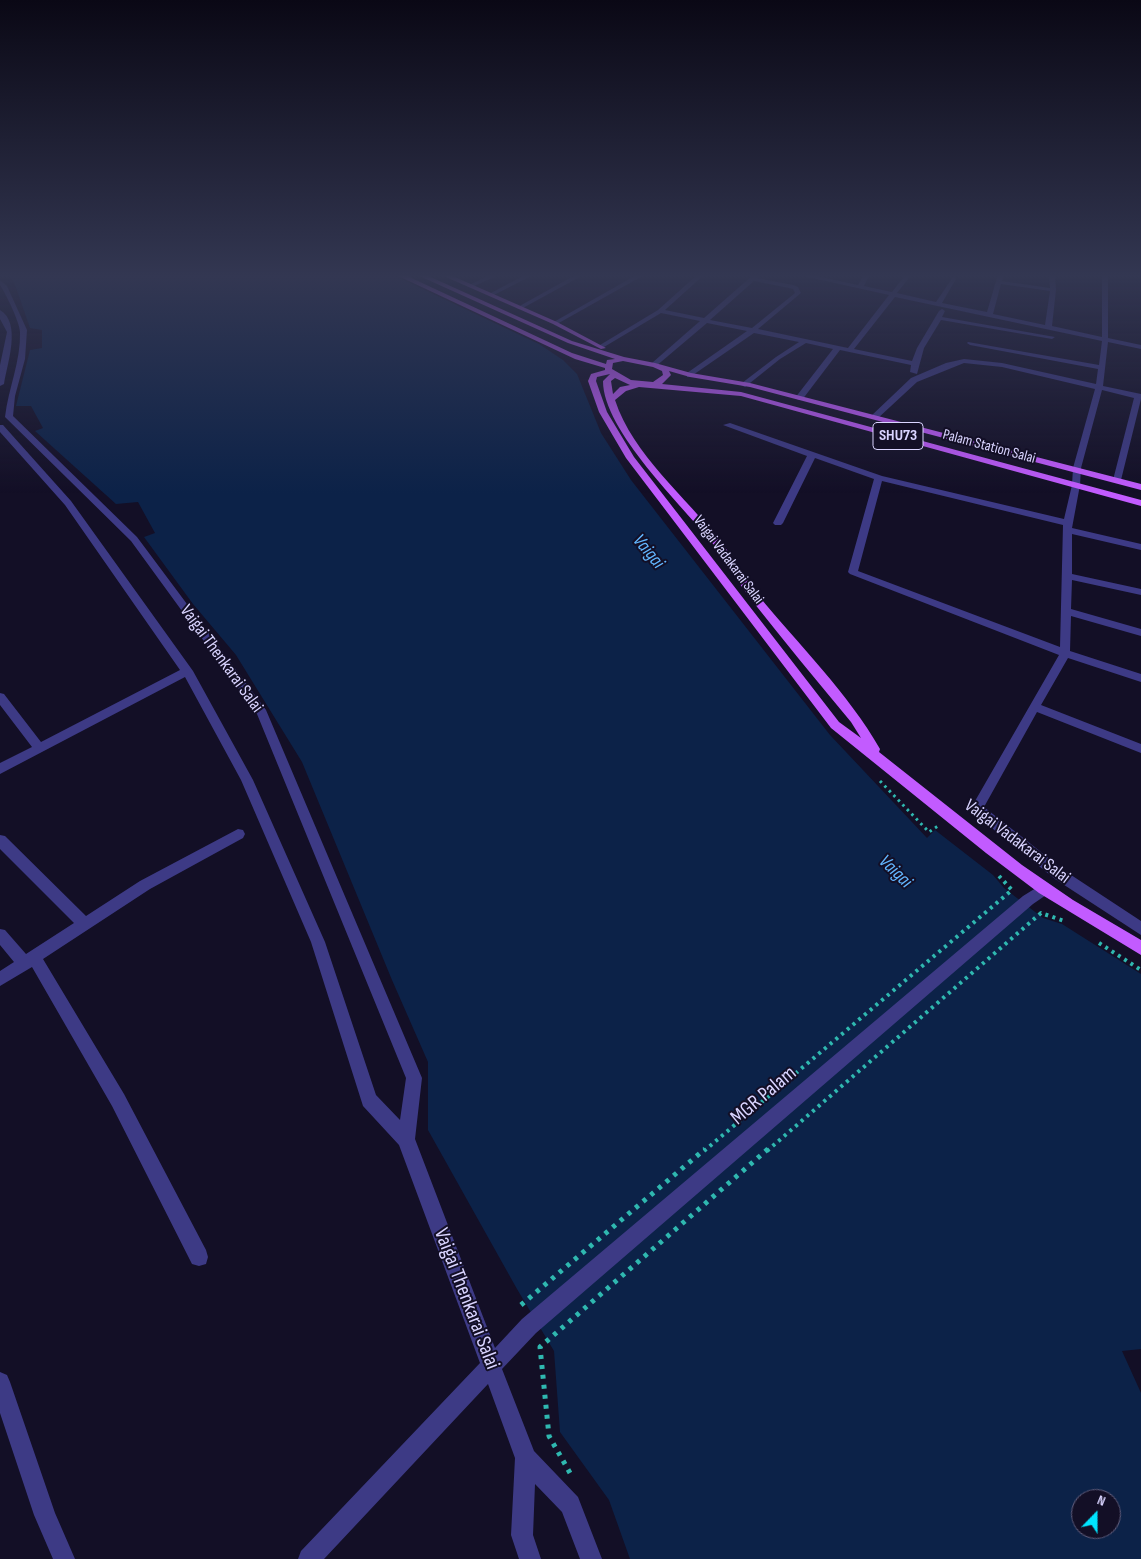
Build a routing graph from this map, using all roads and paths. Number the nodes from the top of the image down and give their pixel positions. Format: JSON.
{"nodes":[{"id":1,"x":6,"y":347,"type":"edge"},
{"id":2,"x":22,"y":347,"type":"edge"},
{"id":3,"x":552,"y":347,"type":"edge"},
{"id":4,"x":577,"y":347,"type":"edge"},
{"id":5,"x":585,"y":347,"type":"edge"},
{"id":6,"x":603,"y":347,"type":"edge"},
{"id":7,"x":679,"y":347,"type":"edge"},
{"id":8,"x":730,"y":347,"type":"edge"},
{"id":9,"x":796,"y":347,"type":"edge"},
{"id":10,"x":826,"y":347,"type":"edge"},
{"id":11,"x":852,"y":347,"type":"edge"},
{"id":12,"x":922,"y":347,"type":"edge"},
{"id":13,"x":990,"y":347,"type":"edge"},
{"id":14,"x":1105,"y":347,"type":"edge"},
{"id":15,"x":837,"y":349,"type":"junction"},
{"id":16,"x":849,"y":351,"type":"junction"},
{"id":17,"x":609,"y":354,"type":"junction"},
{"id":18,"x":571,"y":357,"type":"junction"},
{"id":19,"x":622,"y":359,"type":"junction"},
{"id":20,"x":915,"y":364,"type":"junction"},
{"id":21,"x":2,"y":365,"type":"edge"},
{"id":22,"x":581,"y":366,"type":"dead end"},
{"id":23,"x":658,"y":366,"type":"junction"},
{"id":24,"x":1102,"y":368,"type":"junction"},
{"id":25,"x":609,"y":370,"type":"junction"},
{"id":26,"x":690,"y":375,"type":"junction"},
{"id":27,"x":914,"y":380,"type":"junction"},
{"id":28,"x":0,"y":384,"type":"edge"},
{"id":29,"x":641,"y":384,"type":"junction"},
{"id":30,"x":652,"y":385,"type":"junction"},
{"id":31,"x":746,"y":385,"type":"junction"},
{"id":32,"x":1099,"y":386,"type":"junction"},
{"id":33,"x":1140,"y":396,"type":"edge"},
{"id":34,"x":798,"y":398,"type":"junction"},
{"id":35,"x":611,"y":400,"type":"junction"},
{"id":36,"x":874,"y":417,"type":"junction"},
{"id":37,"x":726,"y":426,"type":"dead end"},
{"id":38,"x":0,"y":427,"type":"edge"},
{"id":39,"x":812,"y":455,"type":"junction"},
{"id":40,"x":1077,"y":468,"type":"junction"},
{"id":41,"x":879,"y":478,"type":"junction"},
{"id":42,"x":1116,"y":480,"type":"junction"},
{"id":43,"x":1076,"y":485,"type":"junction"},
{"id":44,"x":1141,"y":487,"type":"edge"},
{"id":45,"x":1141,"y":502,"type":"edge"},
{"id":46,"x":778,"y":523,"type":"dead end"},
{"id":47,"x":1068,"y":526,"type":"junction"},
{"id":48,"x":1141,"y":547,"type":"edge"},
{"id":49,"x":1067,"y":576,"type":"junction"},
{"id":50,"x":1141,"y":592,"type":"edge"},
{"id":51,"x":1066,"y":611,"type":"junction"},
{"id":52,"x":1141,"y":633,"type":"edge"},
{"id":53,"x":1065,"y":653,"type":"junction"},
{"id":54,"x":188,"y":671,"type":"junction"},
{"id":55,"x":1141,"y":678,"type":"edge"},
{"id":56,"x":0,"y":697,"type":"edge"},
{"id":57,"x":1035,"y":707,"type":"junction"},
{"id":58,"x":39,"y":748,"type":"junction"},
{"id":59,"x":1141,"y":749,"type":"edge"},
{"id":60,"x":878,"y":756,"type":"junction"},
{"id":61,"x":0,"y":769,"type":"edge"},
{"id":62,"x":238,"y":834,"type":"dead end"},
{"id":63,"x":0,"y":840,"type":"edge"},
{"id":64,"x":1044,"y":889,"type":"junction"},
{"id":65,"x":1012,"y":890,"type":"dead end"},
{"id":66,"x":85,"y":924,"type":"junction"},
{"id":67,"x":1073,"y":926,"type":"dead end"},
{"id":68,"x":1141,"y":929,"type":"edge"},
{"id":69,"x":0,"y":935,"type":"edge"},
{"id":70,"x":1096,"y":940,"type":"dead end"},
{"id":71,"x":1141,"y":948,"type":"edge"},
{"id":72,"x":29,"y":960,"type":"junction"},
{"id":73,"x":1141,"y":970,"type":"edge"},
{"id":74,"x":0,"y":979,"type":"edge"},
{"id":75,"x":406,"y":1140,"type":"junction"},
{"id":76,"x":199,"y":1257,"type":"dead end"},
{"id":77,"x":521,"y":1305,"type":"dead end"},
{"id":78,"x":491,"y":1366,"type":"junction"},
{"id":79,"x":0,"y":1382,"type":"edge"},
{"id":80,"x":526,"y":1458,"type":"junction"},
{"id":81,"x":573,"y":1479,"type":"dead end"},
{"id":82,"x":64,"y":1559,"type":"edge"},
{"id":83,"x":309,"y":1559,"type":"edge"},
{"id":84,"x":530,"y":1559,"type":"edge"},
{"id":85,"x":591,"y":1559,"type":"edge"}],
"edges":[{"from":1,"to":21,"type":"street"},
{"from":2,"to":75,"type":"street","name":"Vaigai Thenkarai Salai"},
{"from":3,"to":18,"type":"main road"},
{"from":4,"to":25,"type":"main road","number":"SHU73"},
{"from":5,"to":17,"type":"main road","number":"SHU73"},
{"from":6,"to":17,"type":"main road"},
{"from":7,"to":23,"type":"street"},
{"from":8,"to":26,"type":"street"},
{"from":9,"to":31,"type":"street"},
{"from":10,"to":15,"type":"street"},
{"from":11,"to":16,"type":"street"},
{"from":12,"to":20,"type":"street"},
{"from":13,"to":24,"type":"street"},
{"from":14,"to":24,"type":"street"},
{"from":15,"to":16,"type":"street"},
{"from":15,"to":34,"type":"street"},
{"from":16,"to":20,"type":"street"},
{"from":17,"to":19,"type":"main road","number":"SHU73"},
{"from":18,"to":22,"type":"main road"},
{"from":18,"to":25,"type":"main road"},
{"from":19,"to":23,"type":"main road","number":"SHU73"},
{"from":19,"to":25,"type":"main road"},
{"from":20,"to":27,"type":"street"},
{"from":21,"to":28,"type":"street"},
{"from":23,"to":26,"type":"main road","name":"Palam Station Salai","number":"SHU73"},
{"from":23,"to":30,"type":"main road"},
{"from":24,"to":32,"type":"street"},
{"from":25,"to":29,"type":"main road","number":"SHU73"},
{"from":25,"to":35,"type":"main road","name":"Vaigai Vadakarai Salai"},
{"from":25,"to":60,"type":"main road","name":"Vaigai Vadakarai Salai"},
{"from":26,"to":31,"type":"main road","name":"Palam Station Salai","number":"SHU73"},
{"from":27,"to":32,"type":"street"},
{"from":27,"to":36,"type":"street"},
{"from":29,"to":30,"type":"main road","number":"SHU73"},
{"from":29,"to":35,"type":"main road"},
{"from":30,"to":43,"type":"main road","name":"Palam Station Salai","number":"SHU73"},
{"from":31,"to":34,"type":"main road","name":"Palam Station Salai","number":"SHU73"},
{"from":32,"to":33,"type":"street"},
{"from":32,"to":40,"type":"street"},
{"from":33,"to":42,"type":"street"},
{"from":34,"to":36,"type":"main road","name":"Palam Station Salai","number":"SHU73"},
{"from":35,"to":60,"type":"main road","name":"Vaigai Vadakarai Salai"},
{"from":36,"to":40,"type":"main road","name":"Palam Station Salai","number":"SHU73"},
{"from":37,"to":39,"type":"street"},
{"from":38,"to":54,"type":"street","name":"Vaigai Thenkarai Salai"},
{"from":39,"to":41,"type":"street"},
{"from":39,"to":46,"type":"street"},
{"from":40,"to":42,"type":"main road","name":"Palam Station Salai","number":"SHU73"},
{"from":40,"to":43,"type":"street"},
{"from":41,"to":47,"type":"street"},
{"from":41,"to":53,"type":"street"},
{"from":42,"to":44,"type":"main road","name":"Palam Station Salai","number":"SHU73"},
{"from":43,"to":45,"type":"main road","name":"Palam Station Salai","number":"SHU73"},
{"from":43,"to":47,"type":"street"},
{"from":47,"to":48,"type":"street"},
{"from":47,"to":49,"type":"street"},
{"from":49,"to":50,"type":"street"},
{"from":49,"to":51,"type":"street"},
{"from":51,"to":52,"type":"street"},
{"from":51,"to":53,"type":"street"},
{"from":53,"to":55,"type":"street"},
{"from":53,"to":57,"type":"street"},
{"from":54,"to":58,"type":"street"},
{"from":54,"to":75,"type":"street","name":"Vaigai Thenkarai Salai"},
{"from":56,"to":58,"type":"street"},
{"from":57,"to":59,"type":"street"},
{"from":57,"to":68,"type":"street"},
{"from":58,"to":61,"type":"street"},
{"from":60,"to":64,"type":"main road","name":"Vaigai Vadakarai Salai"},
{"from":62,"to":66,"type":"street"},
{"from":63,"to":66,"type":"street"},
{"from":64,"to":71,"type":"main road","name":"Vaigai Vadakarai Salai"},
{"from":64,"to":78,"type":"street","name":"MGR Palam"},
{"from":65,"to":77,"type":"path"},
{"from":66,"to":72,"type":"street"},
{"from":67,"to":81,"type":"path"},
{"from":69,"to":72,"type":"street"},
{"from":70,"to":73,"type":"path"},
{"from":72,"to":74,"type":"street"},
{"from":72,"to":76,"type":"street"},
{"from":75,"to":78,"type":"street","name":"Vaigai Thenkarai Salai"},
{"from":78,"to":80,"type":"street","name":"Vaigai Thenkarai Salai"},
{"from":78,"to":83,"type":"street","name":"MGR Palam"},
{"from":79,"to":82,"type":"street"},
{"from":80,"to":84,"type":"street","name":"Vaigai Thenkarai Salai"},
{"from":80,"to":85,"type":"street","name":"Vaigai Thenkarai Salai"}]}
